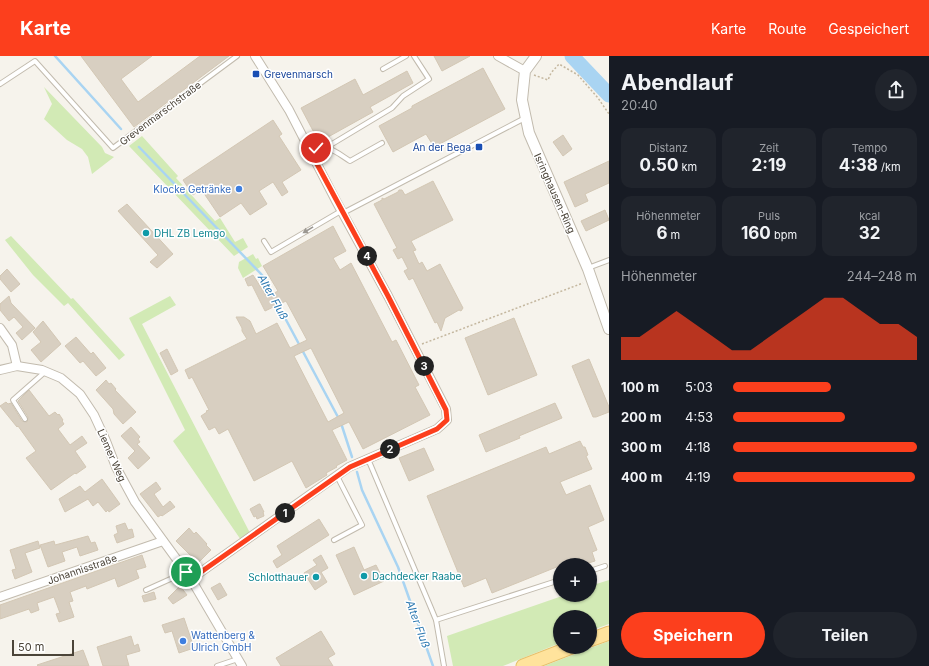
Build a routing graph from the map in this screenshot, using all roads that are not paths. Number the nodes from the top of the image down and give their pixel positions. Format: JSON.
{"nodes":[{"id":1,"x":237,"y":56,"type":"edge"},
{"id":2,"x":255,"y":56,"type":"edge"},
{"id":3,"x":406,"y":56,"type":"edge"},
{"id":4,"x":414,"y":56,"type":"edge"},
{"id":5,"x":498,"y":56,"type":"edge"},
{"id":6,"x":536,"y":56,"type":"edge"},
{"id":7,"x":383,"y":69,"type":"dead end"},
{"id":8,"x":525,"y":71,"type":"junction"},
{"id":9,"x":0,"y":84,"type":"edge"},
{"id":10,"x":524,"y":118,"type":"junction"},
{"id":11,"x":382,"y":143,"type":"dead end"},
{"id":12,"x":327,"y":147,"type":"junction"},
{"id":13,"x":310,"y":151,"type":"junction"},
{"id":14,"x":342,"y":212,"type":"junction"},
{"id":15,"x":264,"y":241,"type":"dead end"},
{"id":16,"x":609,"y":260,"type":"edge"},
{"id":17,"x":588,"y":268,"type":"junction"},
{"id":18,"x":0,"y":328,"type":"edge"},
{"id":19,"x":609,"y":329,"type":"edge"},
{"id":20,"x":17,"y":366,"type":"junction"},
{"id":21,"x":0,"y":370,"type":"edge"},
{"id":22,"x":46,"y":371,"type":"junction"},
{"id":23,"x":25,"y":419,"type":"dead end"},
{"id":24,"x":368,"y":459,"type":"junction"},
{"id":25,"x":337,"y":476,"type":"junction"},
{"id":26,"x":334,"y":540,"type":"dead end"},
{"id":27,"x":163,"y":541,"type":"junction"},
{"id":28,"x":605,"y":566,"type":"dead end"},
{"id":29,"x":597,"y":569,"type":"edge"},
{"id":30,"x":189,"y":575,"type":"junction"},
{"id":31,"x":553,"y":582,"type":"edge"},
{"id":32,"x":146,"y":590,"type":"dead end"},
{"id":33,"x":0,"y":597,"type":"edge"},
{"id":34,"x":436,"y":620,"type":"junction"},
{"id":35,"x":609,"y":633,"type":"edge"},
{"id":36,"x":597,"y":637,"type":"edge"},
{"id":37,"x":554,"y":654,"type":"edge"},
{"id":38,"x":241,"y":662,"type":"edge"},
{"id":39,"x":217,"y":666,"type":"edge"},
{"id":40,"x":444,"y":666,"type":"edge"},
{"id":41,"x":523,"y":666,"type":"edge"}],
"edges":[{"from":1,"to":9,"type":"lane","name":"Grevenmarschstraße"},
{"from":2,"to":13,"type":"street"},
{"from":3,"to":7,"type":"lane"},
{"from":4,"to":12,"type":"lane"},
{"from":5,"to":8,"type":"street"},
{"from":6,"to":8,"type":"street"},
{"from":8,"to":10,"type":"street","name":"Isringhausen-Ring"},
{"from":10,"to":14,"type":"lane"},
{"from":10,"to":17,"type":"street","name":"Isringhausen-Ring"},
{"from":11,"to":12,"type":"lane"},
{"from":12,"to":13,"type":"lane"},
{"from":13,"to":14,"type":"street"},
{"from":14,"to":15,"type":"lane","one_way":true},
{"from":14,"to":24,"type":"street"},
{"from":16,"to":17,"type":"lane"},
{"from":17,"to":19,"type":"street","name":"Isringhausen-Ring"},
{"from":18,"to":20,"type":"street"},
{"from":20,"to":21,"type":"street","name":"Liemer Weg"},
{"from":20,"to":22,"type":"street","name":"Liemer Weg"},
{"from":22,"to":23,"type":"lane"},
{"from":22,"to":27,"type":"street","name":"Liemer Weg"},
{"from":24,"to":25,"type":"street"},
{"from":24,"to":34,"type":"lane"},
{"from":25,"to":26,"type":"lane"},
{"from":25,"to":30,"type":"street"},
{"from":27,"to":30,"type":"street","name":"Liemer Weg"},
{"from":27,"to":33,"type":"street","name":"Johannisstraße"},
{"from":28,"to":29,"type":"lane"},
{"from":30,"to":32,"type":"lane"},
{"from":30,"to":38,"type":"street","name":"Liemer Weg"},
{"from":31,"to":34,"type":"lane"},
{"from":34,"to":40,"type":"lane"},
{"from":35,"to":36,"type":"main road"},
{"from":37,"to":41,"type":"main road"},
{"from":38,"to":39,"type":"lane"}]}
